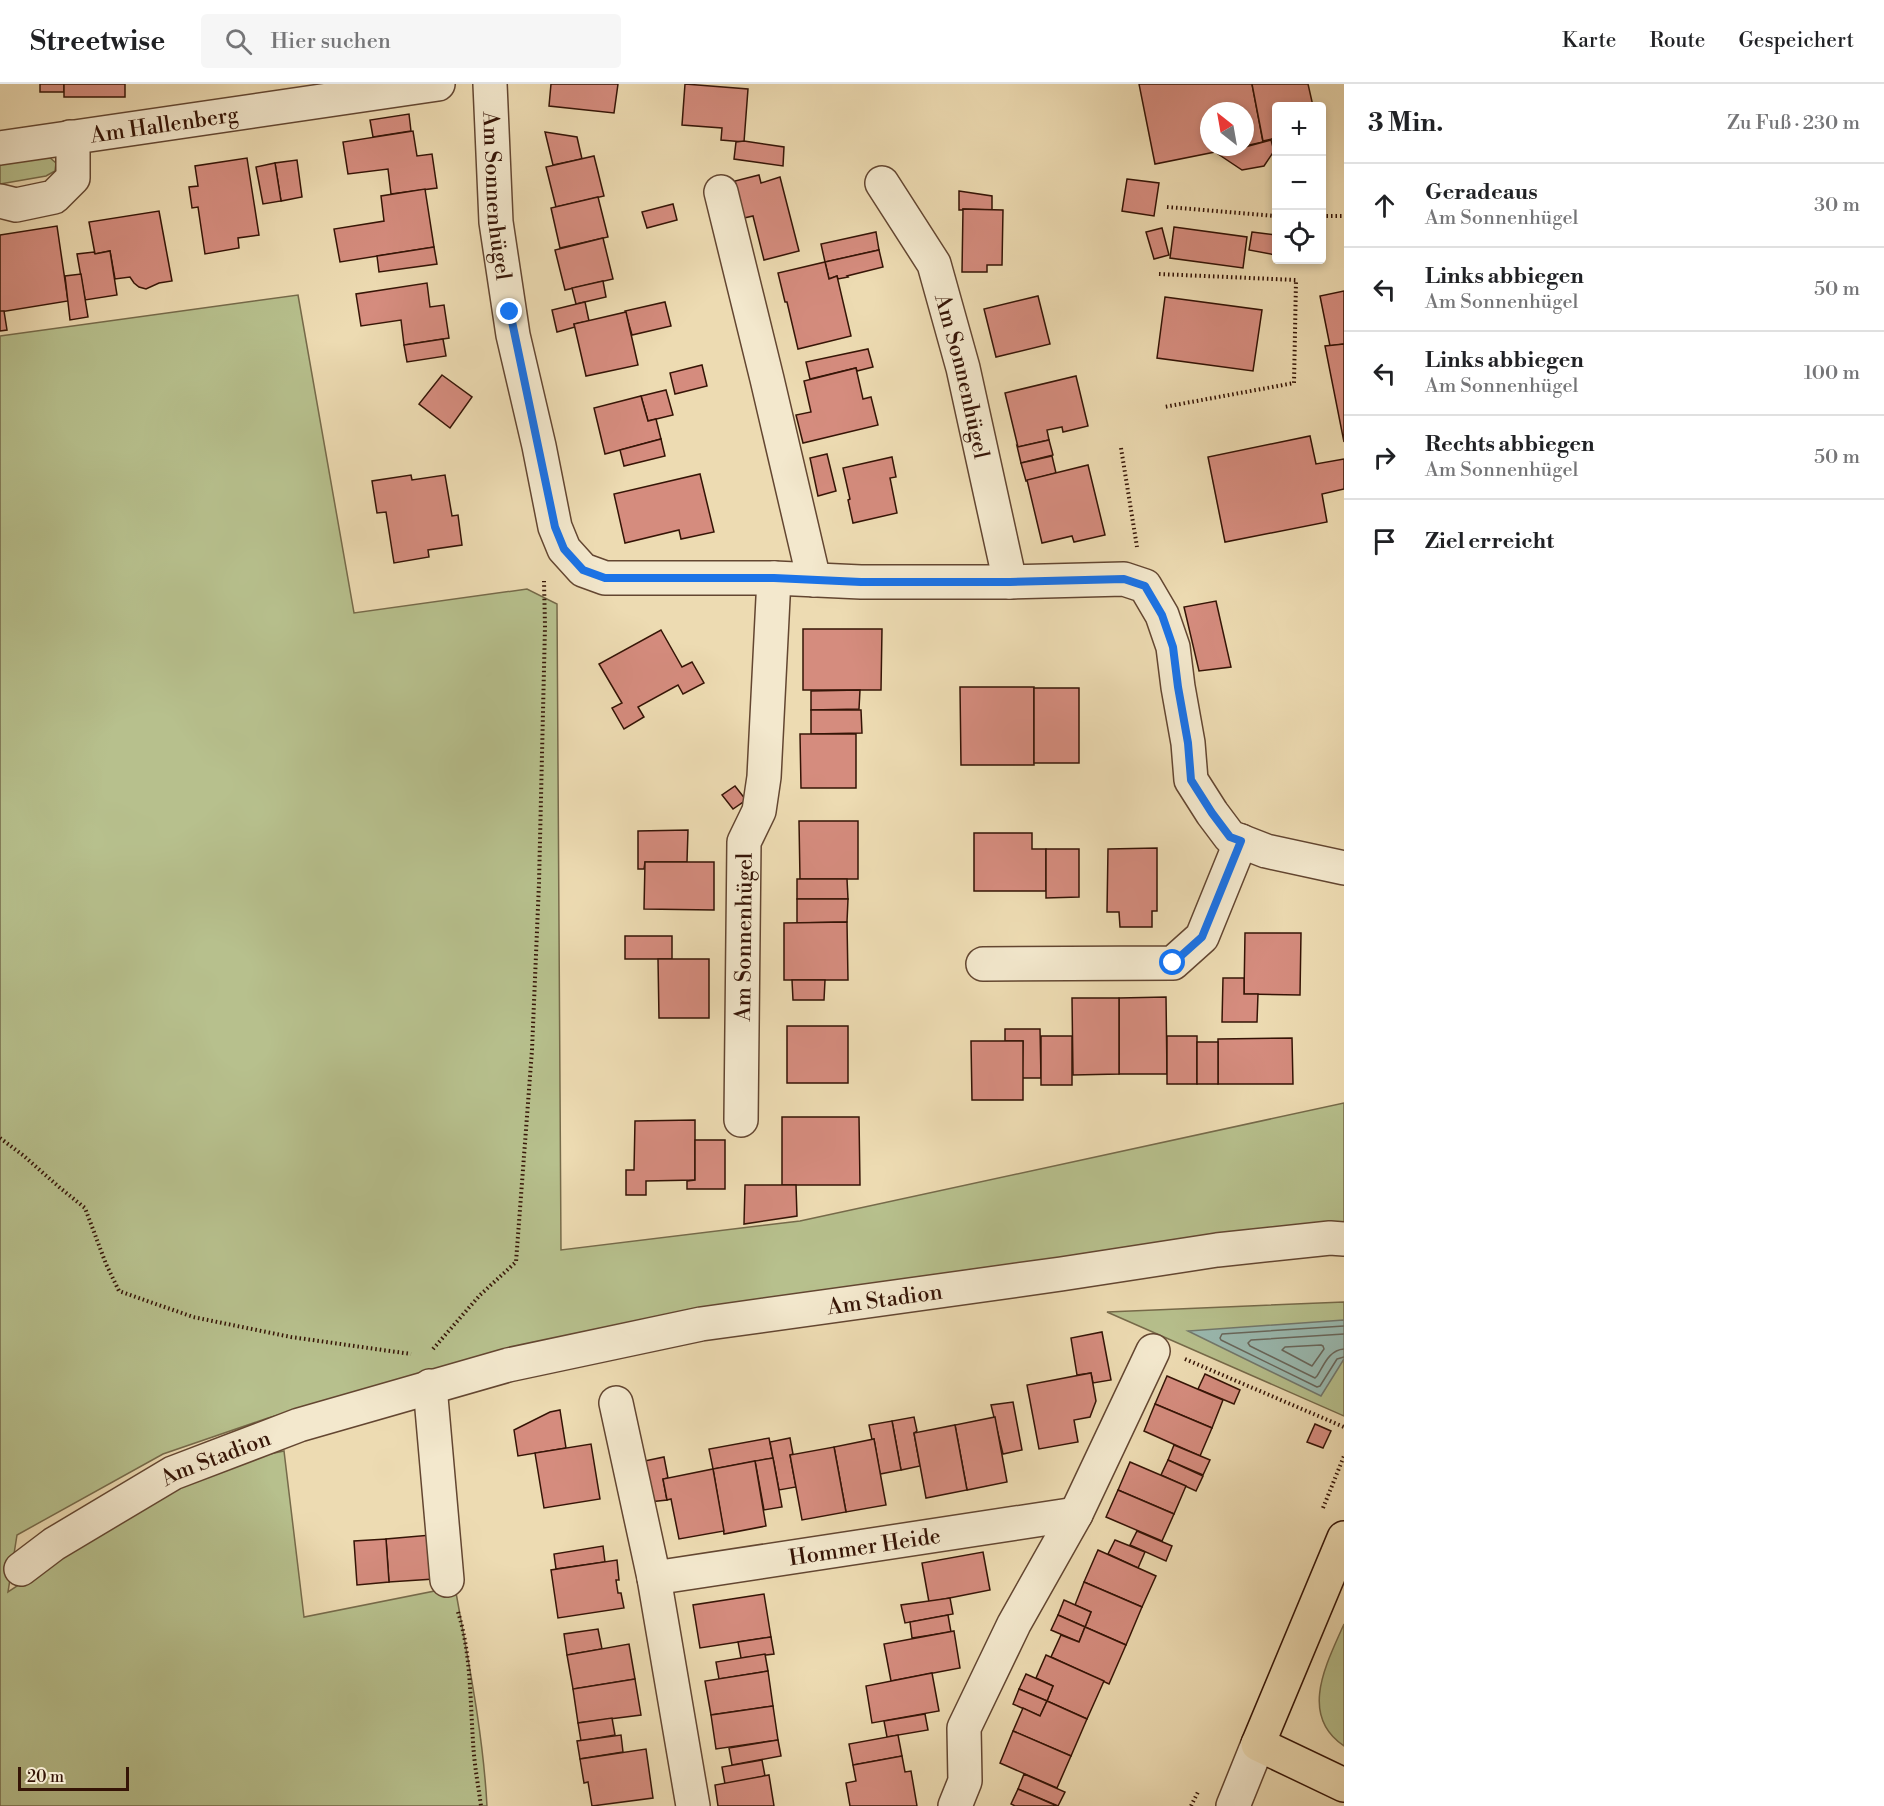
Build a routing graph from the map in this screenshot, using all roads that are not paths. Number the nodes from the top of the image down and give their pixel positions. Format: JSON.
{"nodes":[{"id":1,"x":438,"y":84,"type":"edge"},
{"id":2,"x":490,"y":84,"type":"edge"},
{"id":3,"x":70,"y":137,"type":"junction"},
{"id":4,"x":0,"y":148,"type":"edge"},
{"id":5,"x":882,"y":183,"type":"dead end"},
{"id":6,"x":721,"y":192,"type":"dead end"},
{"id":7,"x":0,"y":201,"type":"edge"},
{"id":8,"x":774,"y":578,"type":"junction"},
{"id":9,"x":814,"y":580,"type":"junction"},
{"id":10,"x":1010,"y":582,"type":"junction"},
{"id":11,"x":1241,"y":841,"type":"junction"},
{"id":12,"x":1344,"y":868,"type":"edge"},
{"id":13,"x":983,"y":964,"type":"dead end"},
{"id":14,"x":741,"y":1120,"type":"dead end"},
{"id":15,"x":1344,"y":1239,"type":"edge"},
{"id":16,"x":1153,"y":1351,"type":"road end"},
{"id":17,"x":428,"y":1372,"type":"junction"},
{"id":18,"x":615,"y":1403,"type":"dead end"},
{"id":19,"x":1076,"y":1514,"type":"junction"},
{"id":20,"x":1344,"y":1538,"type":"edge"},
{"id":21,"x":21,"y":1569,"type":"dead end"},
{"id":22,"x":654,"y":1578,"type":"junction"},
{"id":23,"x":447,"y":1580,"type":"road end"},
{"id":24,"x":1258,"y":1744,"type":"junction"},
{"id":25,"x":1344,"y":1785,"type":"edge"},
{"id":26,"x":693,"y":1806,"type":"edge"},
{"id":27,"x":955,"y":1806,"type":"edge"},
{"id":28,"x":1233,"y":1806,"type":"edge"}],
"edges":[{"from":1,"to":3,"type":"street","name":"Am Hallenberg"},
{"from":2,"to":8,"type":"street","name":"Am Sonnenhügel"},
{"from":3,"to":4,"type":"street","name":"Am Hallenberg"},
{"from":3,"to":7,"type":"street","name":"Am Hallenberg"},
{"from":5,"to":10,"type":"street","name":"Am Sonnenhügel"},
{"from":6,"to":9,"type":"street"},
{"from":8,"to":9,"type":"street","name":"Am Sonnenhügel"},
{"from":8,"to":14,"type":"street","name":"Am Sonnenhügel"},
{"from":9,"to":10,"type":"street","name":"Am Sonnenhügel"},
{"from":10,"to":11,"type":"street","name":"Am Sonnenhügel"},
{"from":11,"to":12,"type":"street"},
{"from":11,"to":13,"type":"street"},
{"from":15,"to":17,"type":"street","name":"Am Stadion"},
{"from":16,"to":19,"type":"street"},
{"from":17,"to":21,"type":"street","name":"Am Stadion"},
{"from":17,"to":23,"type":"street"},
{"from":18,"to":22,"type":"street"},
{"from":19,"to":22,"type":"street","name":"Hommer Heide"},
{"from":19,"to":27,"type":"street"},
{"from":20,"to":24,"type":"main road"},
{"from":22,"to":26,"type":"street"},
{"from":24,"to":25,"type":"main road"},
{"from":24,"to":28,"type":"street"}]}
